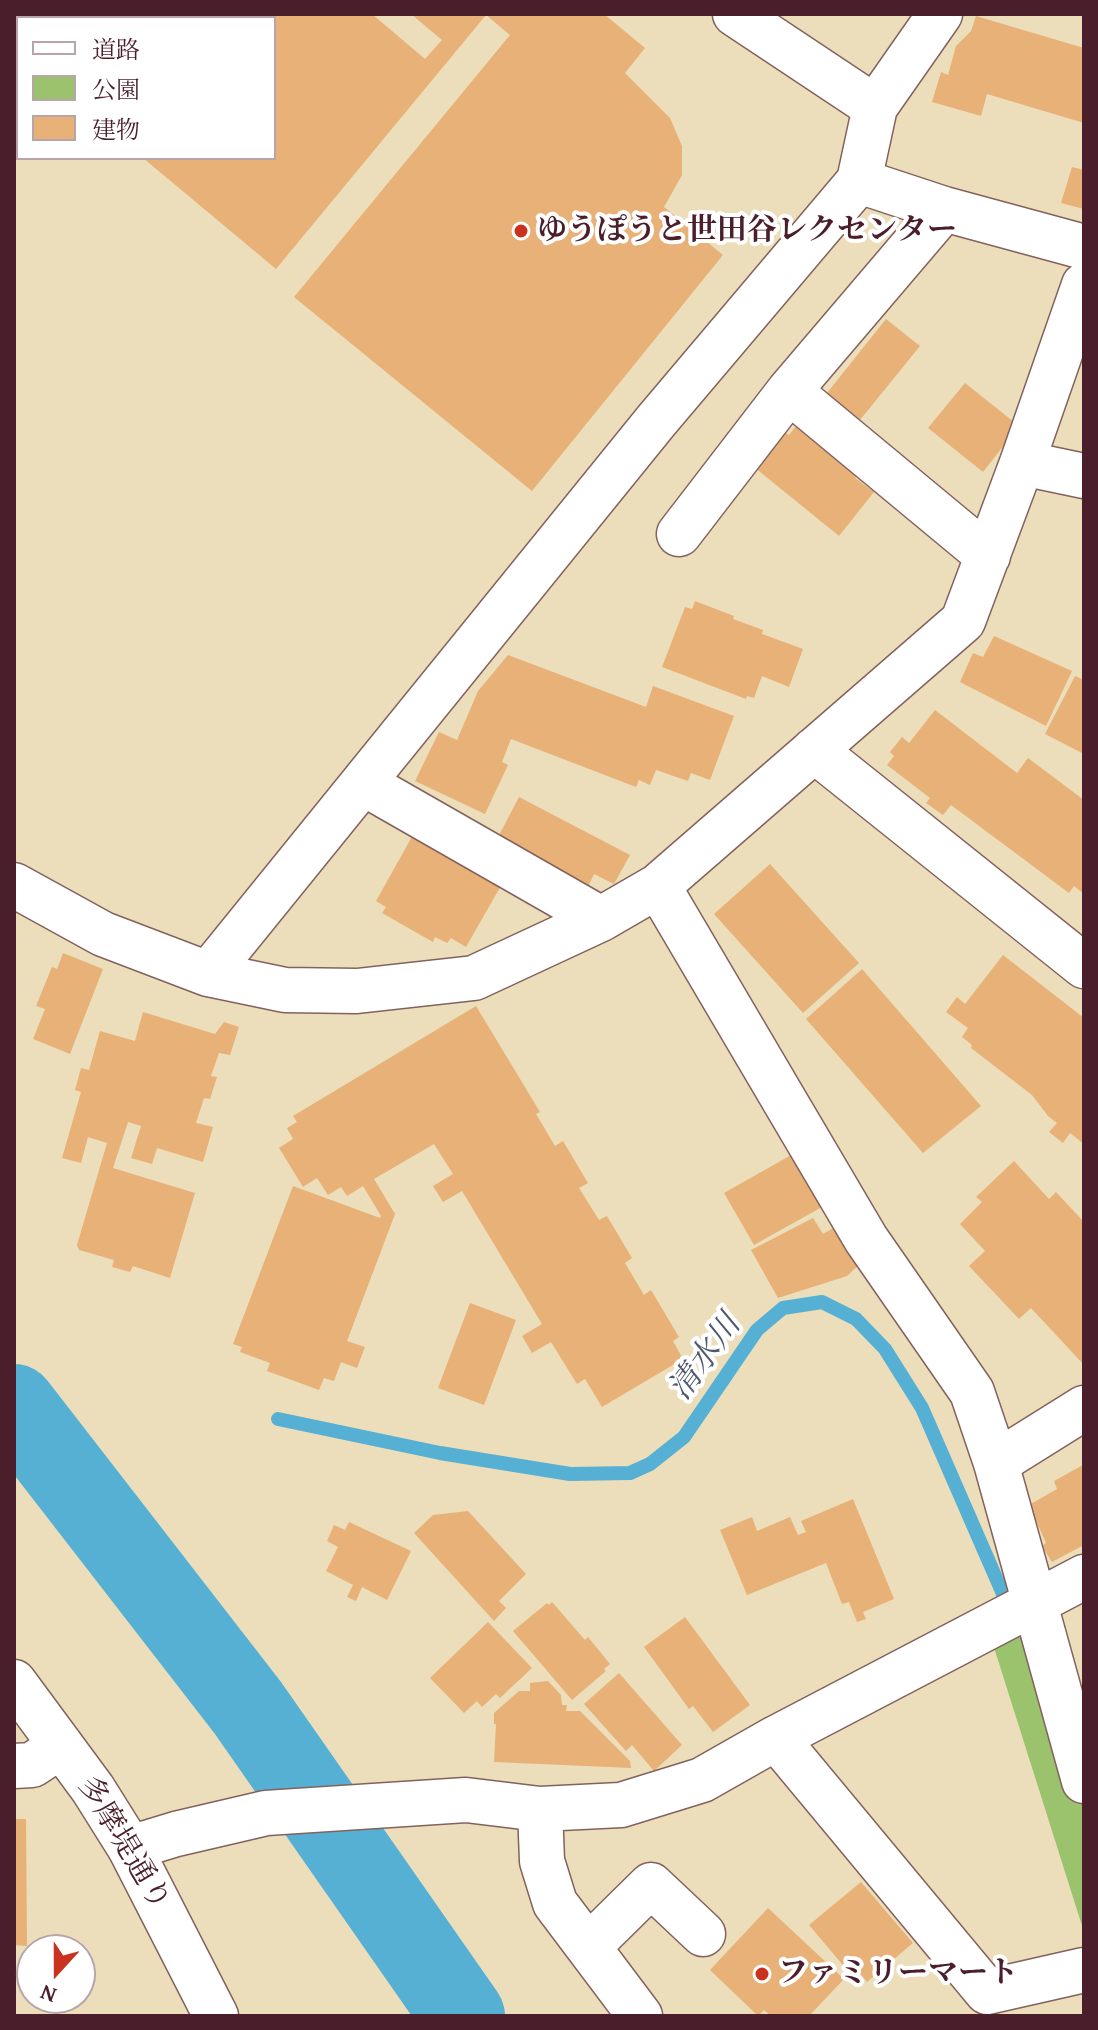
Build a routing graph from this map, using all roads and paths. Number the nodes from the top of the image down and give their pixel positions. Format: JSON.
{"nodes":[{"id":1,"x":735,"y":14,"type":"edge"},
{"id":2,"x":940,"y":14,"type":"edge"},
{"id":3,"x":875,"y":107,"type":"junction"},
{"id":4,"x":859,"y":181,"type":"junction"},
{"id":5,"x":944,"y":209,"type":"junction"},
{"id":6,"x":1084,"y":247,"type":"edge"},
{"id":7,"x":1084,"y":285,"type":"edge"},
{"id":8,"x":789,"y":391,"type":"junction"},
{"id":9,"x":1022,"y":463,"type":"junction"},
{"id":10,"x":1084,"y":476,"type":"edge"},
{"id":11,"x":679,"y":534,"type":"dead end"},
{"id":12,"x":988,"y":556,"type":"junction"},
{"id":13,"x":814,"y":750,"type":"junction"},
{"id":14,"x":363,"y":783,"type":"junction"},
{"id":15,"x":14,"y":885,"type":"edge"},
{"id":16,"x":658,"y":886,"type":"junction"},
{"id":17,"x":601,"y":919,"type":"junction"},
{"id":18,"x":1084,"y":966,"type":"edge"},
{"id":19,"x":208,"y":974,"type":"junction"},
{"id":20,"x":1084,"y":1408,"type":"edge"},
{"id":21,"x":996,"y":1463,"type":"junction"},
{"id":22,"x":1084,"y":1577,"type":"edge"},
{"id":23,"x":1035,"y":1602,"type":"junction"},
{"id":24,"x":14,"y":1682,"type":"edge"},
{"id":25,"x":776,"y":1738,"type":"junction"},
{"id":26,"x":61,"y":1746,"type":"junction"},
{"id":27,"x":14,"y":1766,"type":"edge"},
{"id":28,"x":1084,"y":1781,"type":"edge"},
{"id":29,"x":540,"y":1809,"type":"junction"},
{"id":30,"x":130,"y":1848,"type":"junction"},
{"id":31,"x":703,"y":1934,"type":"dead end"},
{"id":32,"x":588,"y":1947,"type":"junction"},
{"id":33,"x":1084,"y":1970,"type":"edge"},
{"id":34,"x":216,"y":2016,"type":"edge"},
{"id":35,"x":640,"y":2016,"type":"edge"}],
"edges":[{"from":1,"to":3,"type":"street"},
{"from":2,"to":3,"type":"street"},
{"from":3,"to":4,"type":"street"},
{"from":4,"to":5,"type":"street"},
{"from":4,"to":14,"type":"street"},
{"from":5,"to":6,"type":"street"},
{"from":5,"to":8,"type":"street"},
{"from":7,"to":9,"type":"street"},
{"from":8,"to":11,"type":"street"},
{"from":8,"to":12,"type":"street"},
{"from":9,"to":10,"type":"street"},
{"from":9,"to":12,"type":"street"},
{"from":12,"to":13,"type":"street"},
{"from":13,"to":16,"type":"street"},
{"from":13,"to":18,"type":"street"},
{"from":14,"to":17,"type":"street"},
{"from":14,"to":19,"type":"street"},
{"from":15,"to":19,"type":"street"},
{"from":16,"to":17,"type":"street"},
{"from":16,"to":21,"type":"street"},
{"from":17,"to":19,"type":"street"},
{"from":20,"to":21,"type":"street"},
{"from":21,"to":23,"type":"street"},
{"from":22,"to":23,"type":"street"},
{"from":23,"to":25,"type":"street"},
{"from":23,"to":28,"type":"street"},
{"from":24,"to":26,"type":"street","name":"多摩堤通り"},
{"from":25,"to":29,"type":"street"},
{"from":25,"to":33,"type":"street"},
{"from":26,"to":27,"type":"street"},
{"from":26,"to":30,"type":"street","name":"多摩堤通り"},
{"from":29,"to":30,"type":"street"},
{"from":29,"to":32,"type":"street"},
{"from":30,"to":34,"type":"street","name":"多摩堤通り"},
{"from":31,"to":32,"type":"street"},
{"from":32,"to":35,"type":"street"}]}
